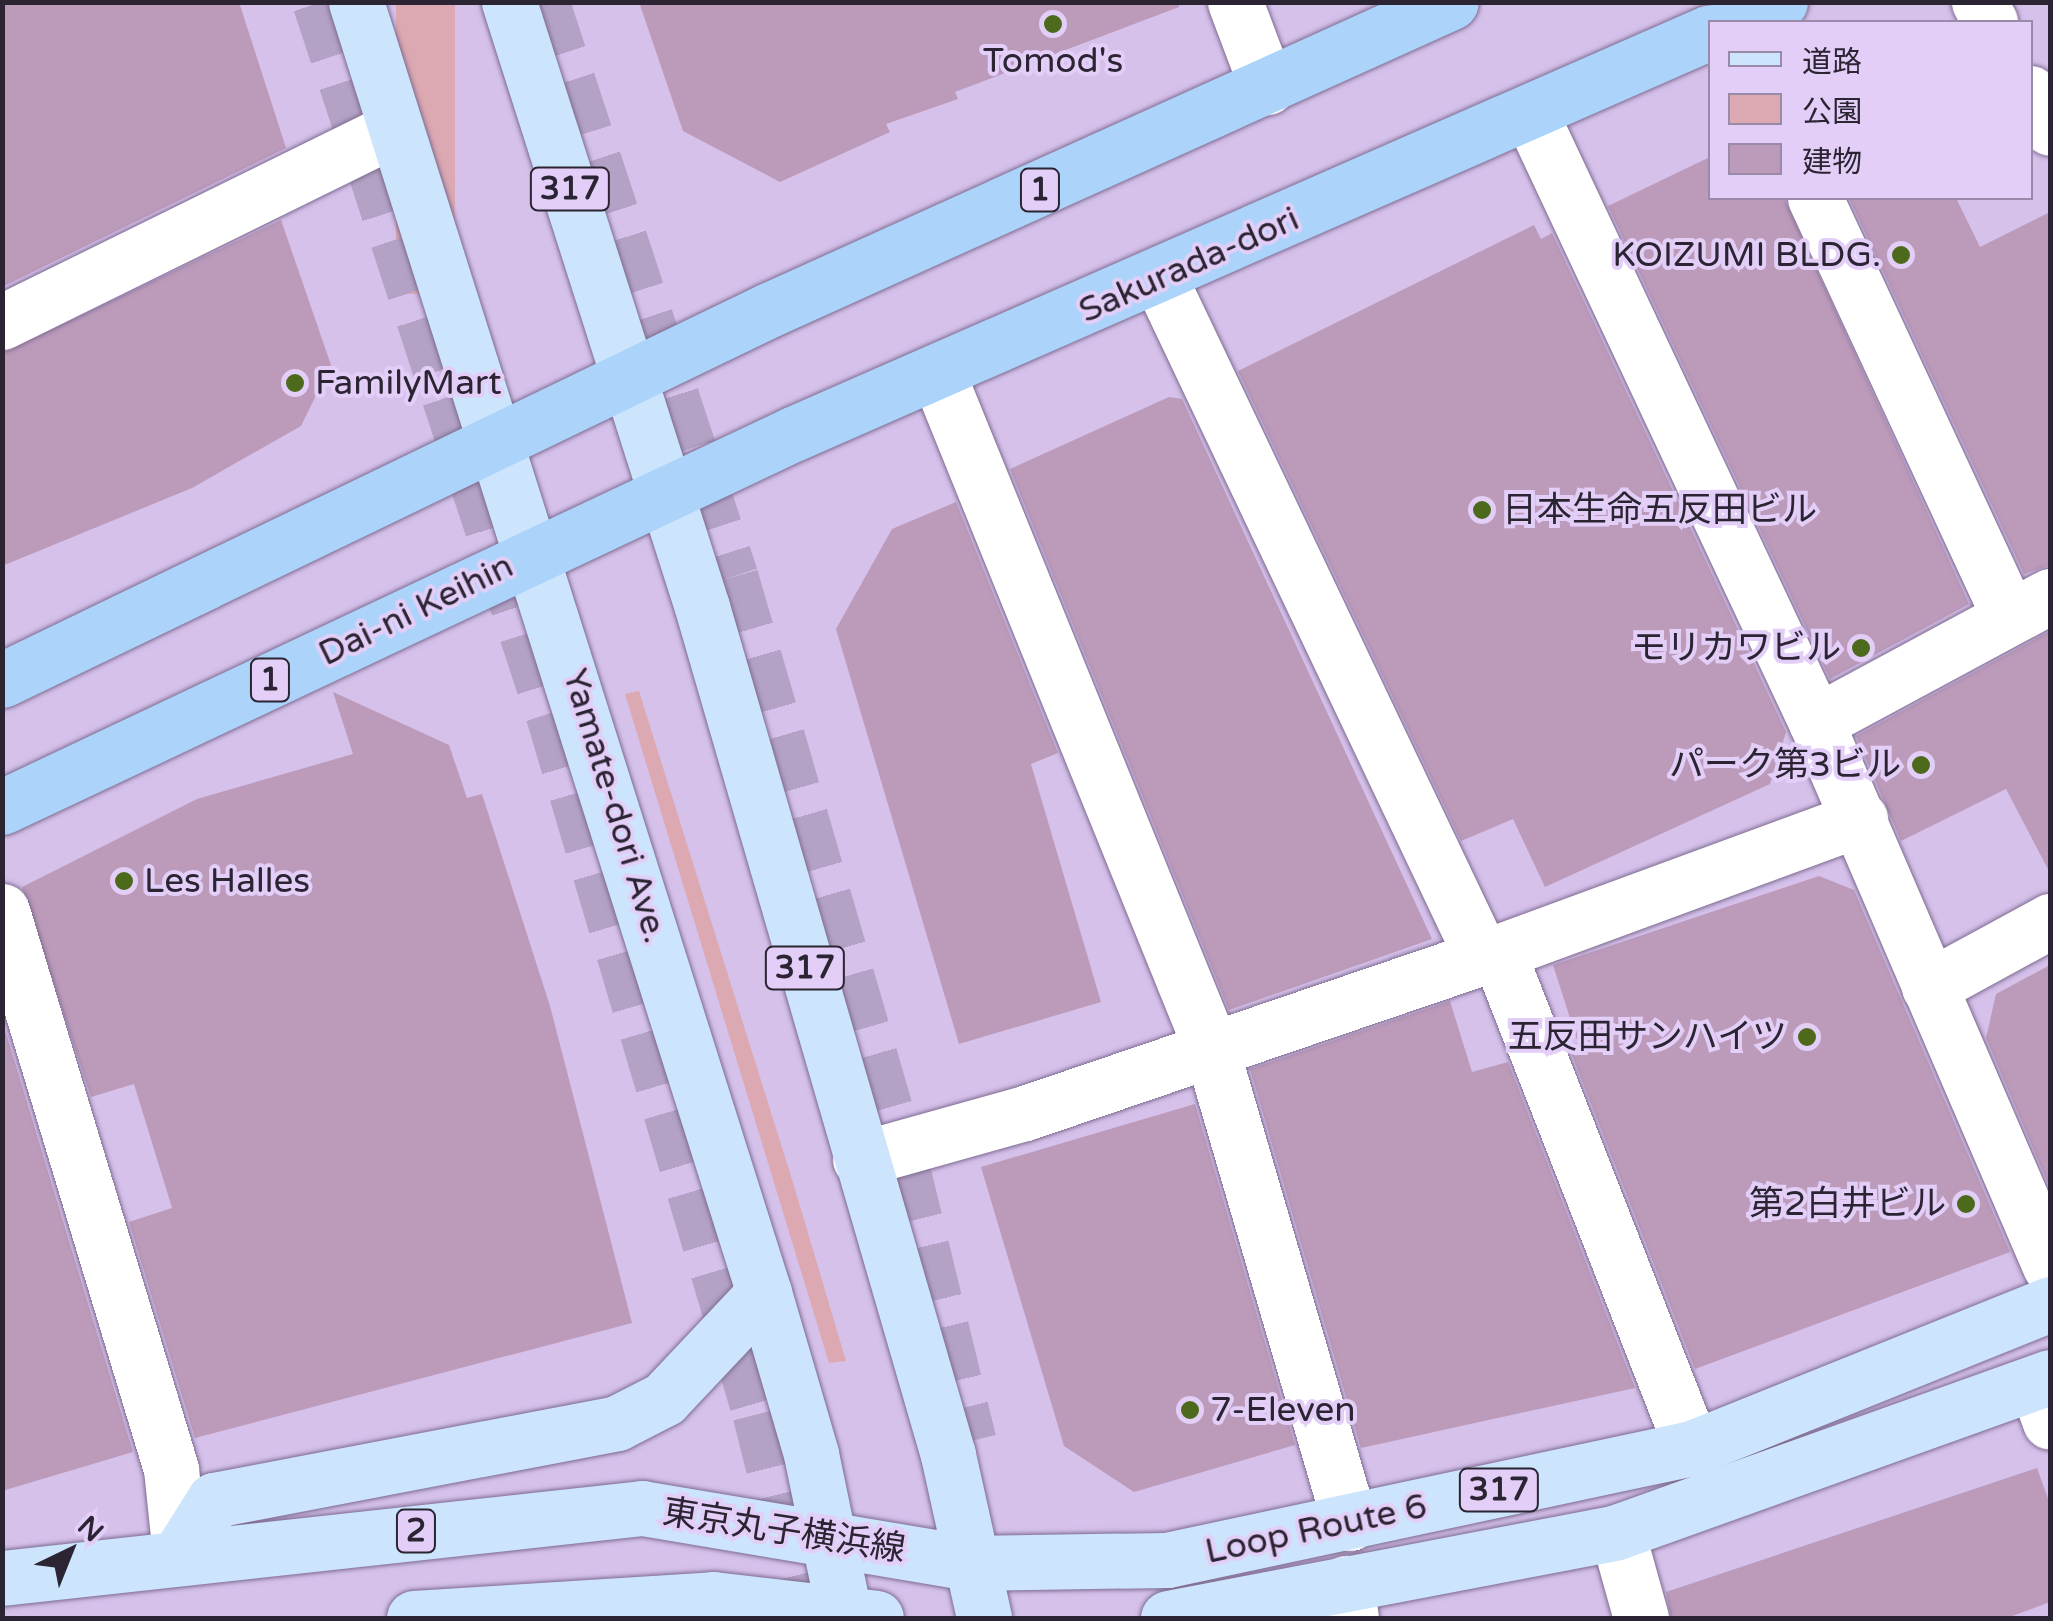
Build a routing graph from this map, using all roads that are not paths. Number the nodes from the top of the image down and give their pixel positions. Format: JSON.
{"nodes":[{"id":1,"x":356,"y":2,"type":"edge"},
{"id":2,"x":508,"y":2,"type":"edge"},
{"id":3,"x":1236,"y":2,"type":"edge"},
{"id":4,"x":1451,"y":2,"type":"edge"},
{"id":5,"x":1780,"y":2,"type":"edge"},
{"id":6,"x":1739,"y":20,"type":"edge"},
{"id":7,"x":1708,"y":33,"type":"edge"},
{"id":8,"x":1267,"y":87,"type":"junction"},
{"id":9,"x":2033,"y":98,"type":"edge"},
{"id":10,"x":1531,"y":115,"type":"junction"},
{"id":11,"x":2050,"y":128,"type":"edge"},
{"id":12,"x":393,"y":130,"type":"junction"},
{"id":13,"x":1816,"y":200,"type":"edge"},
{"id":14,"x":1160,"y":277,"type":"junction"},
{"id":15,"x":2,"y":322,"type":"edge"},
{"id":16,"x":629,"y":376,"type":"junction"},
{"id":17,"x":939,"y":377,"type":"junction"},
{"id":18,"x":498,"y":437,"type":"junction"},
{"id":19,"x":668,"y":496,"type":"junction"},
{"id":20,"x":536,"y":552,"type":"junction"},
{"id":21,"x":2030,"y":606,"type":"edge"},
{"id":22,"x":2,"y":680,"type":"edge"},
{"id":23,"x":1816,"y":722,"type":"junction"},
{"id":24,"x":2,"y":807,"type":"edge"},
{"id":25,"x":1860,"y":819,"type":"junction"},
{"id":26,"x":2,"y":911,"type":"edge"},
{"id":27,"x":2050,"y":921,"type":"edge"},
{"id":28,"x":1490,"y":955,"type":"junction"},
{"id":29,"x":1930,"y":987,"type":"junction"},
{"id":30,"x":1211,"y":1048,"type":"junction"},
{"id":31,"x":860,"y":1159,"type":"junction"},
{"id":32,"x":2050,"y":1266,"type":"edge"},
{"id":33,"x":764,"y":1293,"type":"junction"},
{"id":34,"x":2050,"y":1304,"type":"edge"},
{"id":35,"x":2046,"y":1394,"type":"edge"},
{"id":36,"x":1692,"y":1448,"type":"junction"},
{"id":37,"x":1350,"y":1523,"type":"junction"},
{"id":38,"x":1617,"y":1532,"type":"junction"},
{"id":39,"x":828,"y":1534,"type":"junction"},
{"id":40,"x":180,"y":1554,"type":"junction"},
{"id":41,"x":969,"y":1563,"type":"junction"},
{"id":42,"x":2,"y":1578,"type":"edge"},
{"id":43,"x":1348,"y":1601,"type":"edge"},
{"id":44,"x":855,"y":1617,"type":"edge"},
{"id":45,"x":414,"y":1618,"type":"edge"},
{"id":46,"x":984,"y":1618,"type":"edge"},
{"id":47,"x":1168,"y":1618,"type":"edge"},
{"id":48,"x":1642,"y":1618,"type":"edge"}],
"edges":[{"from":1,"to":12,"type":"main road","name":"Yamate-dori Ave."},
{"from":2,"to":16,"type":"main road","number":"317"},
{"from":3,"to":8,"type":"street"},
{"from":4,"to":8,"type":"highway","number":"1"},
{"from":5,"to":6,"type":"highway"},
{"from":7,"to":10,"type":"highway","name":"Sakurada-dori","number":"1"},
{"from":8,"to":16,"type":"highway","number":"1"},
{"from":9,"to":11,"type":"street"},
{"from":10,"to":14,"type":"highway","name":"Sakurada-dori","number":"1"},
{"from":10,"to":23,"type":"street"},
{"from":12,"to":15,"type":"street"},
{"from":12,"to":18,"type":"main road","name":"Yamate-dori Ave."},
{"from":13,"to":21,"type":"street"},
{"from":14,"to":17,"type":"highway","name":"Sakurada-dori","number":"1"},
{"from":14,"to":28,"type":"street"},
{"from":16,"to":18,"type":"highway","number":"1"},
{"from":16,"to":19,"type":"main road","number":"317"},
{"from":17,"to":19,"type":"highway","name":"Sakurada-dori","number":"1"},
{"from":17,"to":30,"type":"street"},
{"from":18,"to":20,"type":"main road","name":"Yamate-dori Ave."},
{"from":18,"to":22,"type":"highway","number":"1"},
{"from":19,"to":20,"type":"highway","name":"Dai-ni Keihin","number":"1"},
{"from":19,"to":31,"type":"main road","number":"317"},
{"from":20,"to":24,"type":"highway","name":"Dai-ni Keihin","number":"1"},
{"from":20,"to":33,"type":"main road","name":"Yamate-dori Ave."},
{"from":21,"to":23,"type":"street"},
{"from":23,"to":25,"type":"street"},
{"from":25,"to":28,"type":"street"},
{"from":25,"to":29,"type":"street"},
{"from":26,"to":40,"type":"street"},
{"from":27,"to":29,"type":"street"},
{"from":28,"to":30,"type":"street"},
{"from":28,"to":36,"type":"street"},
{"from":29,"to":32,"type":"street"},
{"from":30,"to":31,"type":"street"},
{"from":30,"to":37,"type":"street"},
{"from":31,"to":41,"type":"main road","number":"317"},
{"from":33,"to":39,"type":"main road","name":"Yamate-dori Ave."},
{"from":33,"to":40,"type":"main road"},
{"from":34,"to":36,"type":"main road","name":"Loop Route 6","number":"317"},
{"from":35,"to":38,"type":"main road","name":"Loop Route 6","number":"317"},
{"from":36,"to":37,"type":"main road","name":"Loop Route 6","number":"317"},
{"from":37,"to":41,"type":"main road","name":"Loop Route 6","number":"317"},
{"from":38,"to":43,"type":"main road","name":"Loop Route 6","number":"317"},
{"from":38,"to":48,"type":"street"},
{"from":39,"to":40,"type":"main road","name":"東京丸子横浜線","number":"2"},
{"from":39,"to":41,"type":"main road","name":"東京丸子横浜線","number":"2"},
{"from":39,"to":44,"type":"main road","name":"Yamate-dori Ave."},
{"from":40,"to":42,"type":"main road","name":"東京丸子横浜線","number":"2"},
{"from":41,"to":46,"type":"main road","number":"317"},
{"from":43,"to":47,"type":"main road","name":"Loop Route 6","number":"317"},
{"from":44,"to":45,"type":"main road","name":"東京丸子横浜線"}]}
